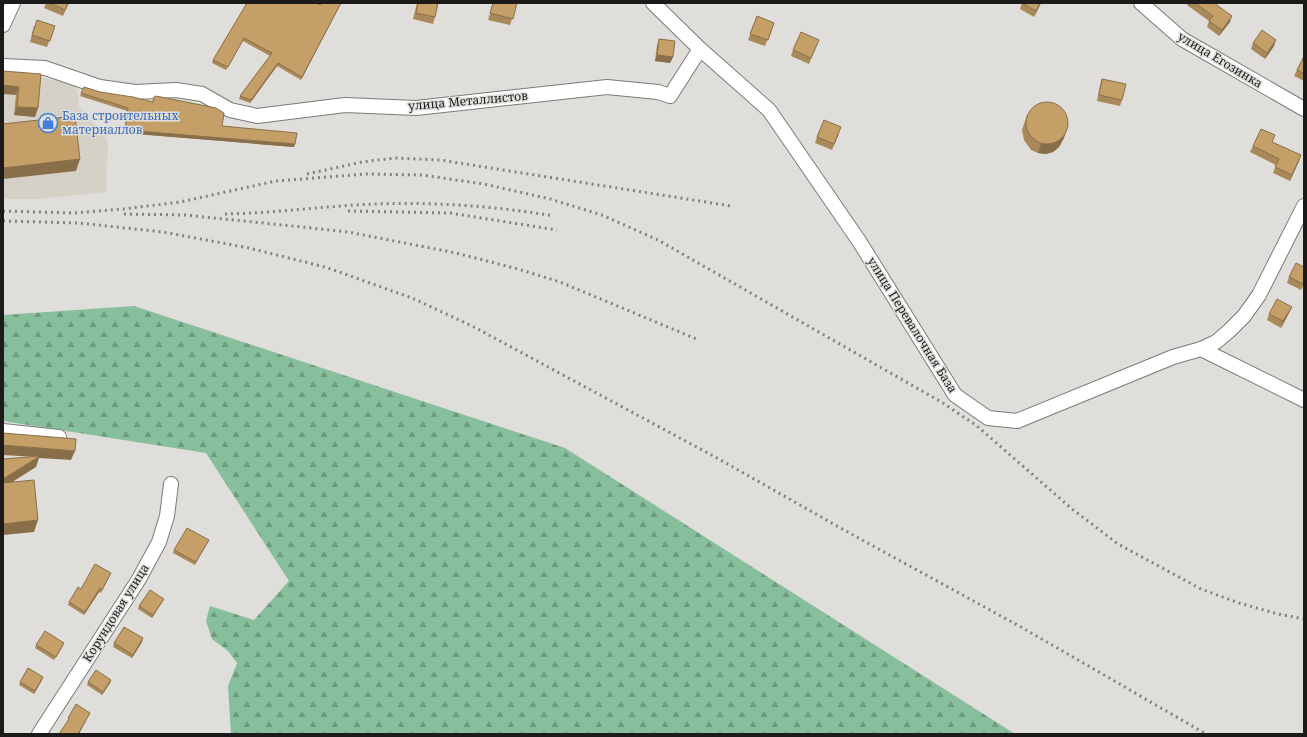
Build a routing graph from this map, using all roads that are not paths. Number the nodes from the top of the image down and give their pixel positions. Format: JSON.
{"nodes":[{"id":1,"x":13,"y":3,"type":"edge"},
{"id":2,"x":653,"y":3,"type":"edge"},
{"id":3,"x":1141,"y":3,"type":"edge"},
{"id":4,"x":3,"y":25,"type":"edge"},
{"id":5,"x":700,"y":49,"type":"junction"},
{"id":6,"x":3,"y":66,"type":"edge"},
{"id":7,"x":1304,"y":109,"type":"edge"},
{"id":8,"x":1304,"y":206,"type":"edge"},
{"id":9,"x":1201,"y":349,"type":"junction"},
{"id":10,"x":1304,"y":400,"type":"edge"},
{"id":11,"x":3,"y":430,"type":"edge"},
{"id":12,"x":59,"y":437,"type":"edge"},
{"id":13,"x":171,"y":484,"type":"dead end"},
{"id":14,"x":38,"y":734,"type":"edge"}],
"edges":[{"from":1,"to":4,"type":"street"},
{"from":2,"to":5,"type":"street","name":"улица Перевалочная База"},
{"from":3,"to":7,"type":"street","name":"улица Егозинка"},
{"from":5,"to":6,"type":"street","name":"улица Металлистов"},
{"from":5,"to":9,"type":"street","name":"улица Перевалочная База"},
{"from":8,"to":9,"type":"street","name":"улица Перевалочная База"},
{"from":9,"to":10,"type":"street"},
{"from":11,"to":12,"type":"street"},
{"from":13,"to":14,"type":"street","name":"Корундовая улица"}]}
